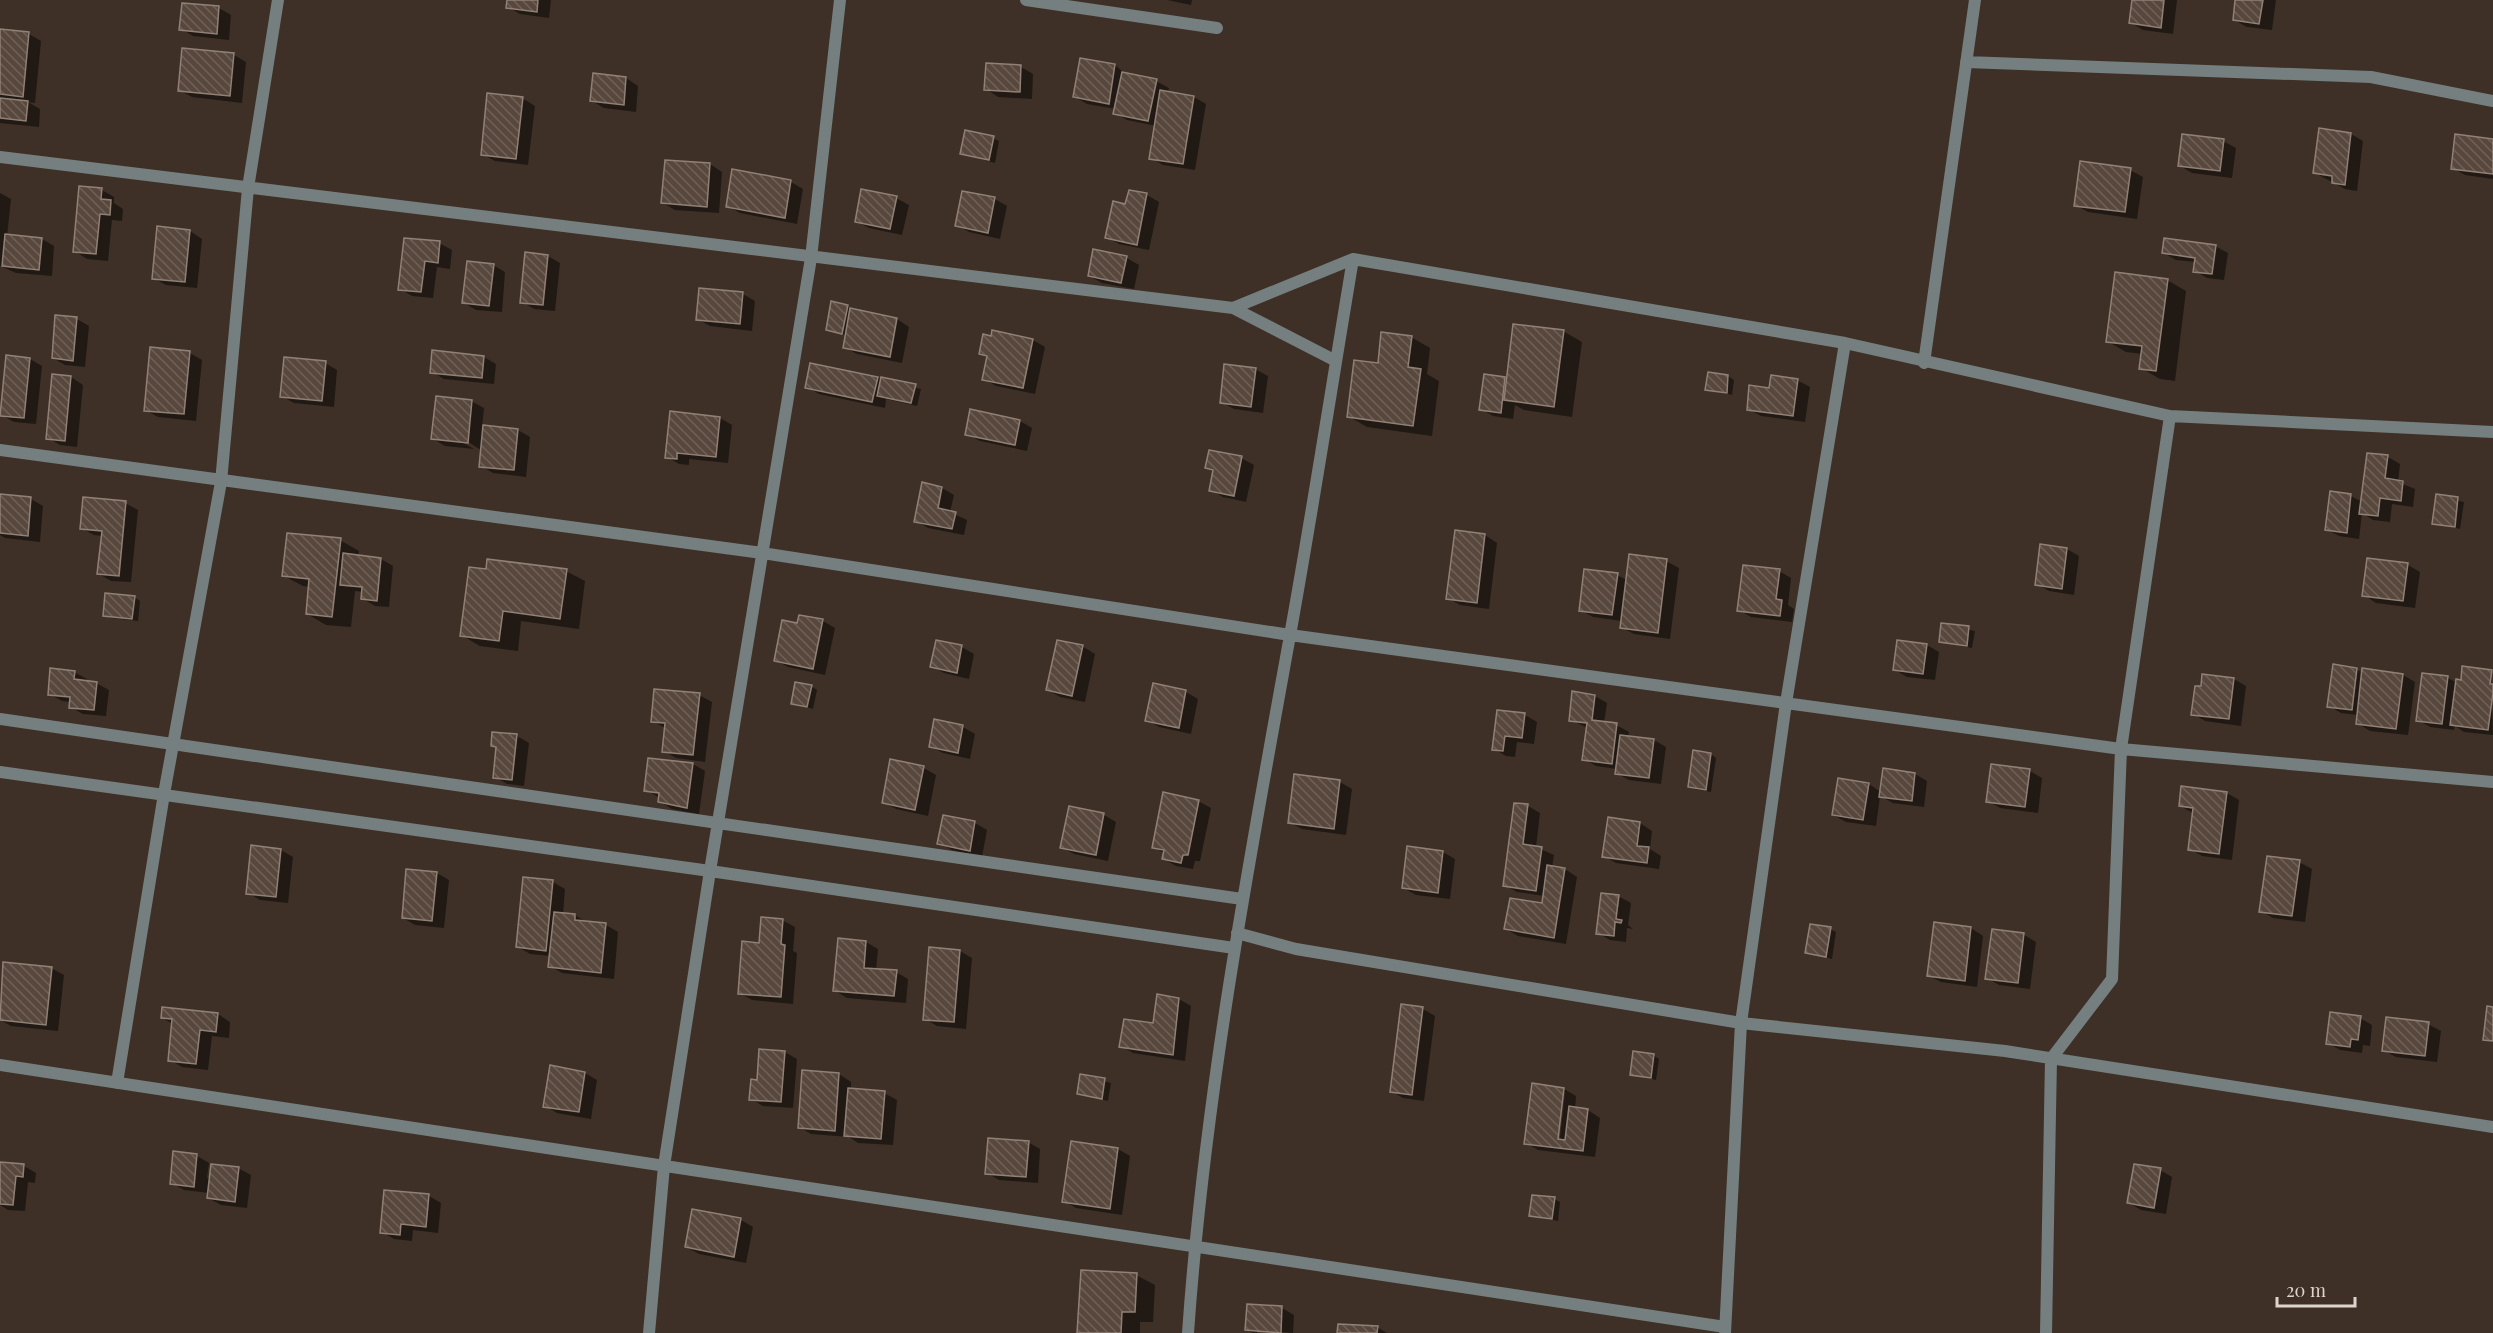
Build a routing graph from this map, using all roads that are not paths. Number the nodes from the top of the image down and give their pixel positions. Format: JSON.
{"nodes":[{"id":1,"x":278,"y":0,"type":"edge"},
{"id":2,"x":840,"y":0,"type":"edge"},
{"id":3,"x":1026,"y":0,"type":"edge"},
{"id":4,"x":1975,"y":0,"type":"edge"},
{"id":5,"x":1217,"y":28,"type":"dead end"},
{"id":6,"x":1966,"y":62,"type":"junction"},
{"id":7,"x":2493,"y":101,"type":"edge"},
{"id":8,"x":0,"y":157,"type":"edge"},
{"id":9,"x":248,"y":188,"type":"junction"},
{"id":10,"x":811,"y":258,"type":"junction"},
{"id":11,"x":1353,"y":258,"type":"junction"},
{"id":12,"x":1233,"y":308,"type":"junction"},
{"id":13,"x":1845,"y":343,"type":"junction"},
{"id":14,"x":1336,"y":362,"type":"junction"},
{"id":15,"x":1924,"y":363,"type":"junction"},
{"id":16,"x":2170,"y":416,"type":"junction"},
{"id":17,"x":2493,"y":432,"type":"edge"},
{"id":18,"x":0,"y":450,"type":"edge"},
{"id":19,"x":221,"y":482,"type":"junction"},
{"id":20,"x":762,"y":554,"type":"junction"},
{"id":21,"x":1290,"y":635,"type":"junction"},
{"id":22,"x":1786,"y":703,"type":"junction"},
{"id":23,"x":0,"y":719,"type":"edge"},
{"id":24,"x":173,"y":743,"type":"junction"},
{"id":25,"x":2121,"y":749,"type":"junction"},
{"id":26,"x":0,"y":772,"type":"edge"},
{"id":27,"x":2493,"y":783,"type":"edge"},
{"id":28,"x":164,"y":794,"type":"junction"},
{"id":29,"x":717,"y":822,"type":"junction"},
{"id":30,"x":710,"y":871,"type":"junction"},
{"id":31,"x":1242,"y":899,"type":"junction"},
{"id":32,"x":1237,"y":933,"type":"junction"},
{"id":33,"x":1234,"y":948,"type":"junction"},
{"id":34,"x":1741,"y":1023,"type":"junction"},
{"id":35,"x":2051,"y":1059,"type":"junction"},
{"id":36,"x":0,"y":1065,"type":"edge"},
{"id":37,"x":117,"y":1083,"type":"junction"},
{"id":38,"x":2493,"y":1127,"type":"edge"},
{"id":39,"x":664,"y":1166,"type":"junction"},
{"id":40,"x":1194,"y":1247,"type":"junction"},
{"id":41,"x":1725,"y":1330,"type":"edge"},
{"id":42,"x":649,"y":1333,"type":"edge"},
{"id":43,"x":1188,"y":1333,"type":"edge"},
{"id":44,"x":2046,"y":1333,"type":"edge"}],
"edges":[{"from":1,"to":9,"type":"street"},
{"from":2,"to":10,"type":"street"},
{"from":3,"to":5,"type":"street"},
{"from":4,"to":6,"type":"street"},
{"from":6,"to":7,"type":"street"},
{"from":6,"to":15,"type":"street"},
{"from":8,"to":9,"type":"street"},
{"from":9,"to":10,"type":"street"},
{"from":9,"to":19,"type":"street"},
{"from":10,"to":12,"type":"street"},
{"from":10,"to":20,"type":"street"},
{"from":11,"to":12,"type":"street"},
{"from":11,"to":13,"type":"street"},
{"from":11,"to":14,"type":"street"},
{"from":12,"to":14,"type":"street"},
{"from":13,"to":15,"type":"street"},
{"from":13,"to":22,"type":"street"},
{"from":14,"to":21,"type":"street"},
{"from":15,"to":16,"type":"street"},
{"from":16,"to":17,"type":"street"},
{"from":16,"to":25,"type":"street"},
{"from":18,"to":19,"type":"street"},
{"from":19,"to":20,"type":"street"},
{"from":19,"to":24,"type":"street"},
{"from":20,"to":21,"type":"street"},
{"from":20,"to":29,"type":"street"},
{"from":21,"to":22,"type":"street"},
{"from":21,"to":31,"type":"street"},
{"from":22,"to":25,"type":"street"},
{"from":22,"to":34,"type":"street"},
{"from":23,"to":24,"type":"street"},
{"from":24,"to":28,"type":"street"},
{"from":24,"to":29,"type":"street"},
{"from":25,"to":27,"type":"street"},
{"from":25,"to":35,"type":"street"},
{"from":26,"to":28,"type":"street"},
{"from":28,"to":30,"type":"street"},
{"from":28,"to":37,"type":"street"},
{"from":29,"to":30,"type":"street"},
{"from":29,"to":31,"type":"street"},
{"from":30,"to":33,"type":"street"},
{"from":30,"to":39,"type":"street"},
{"from":31,"to":32,"type":"street"},
{"from":32,"to":33,"type":"street"},
{"from":32,"to":34,"type":"street"},
{"from":33,"to":40,"type":"street"},
{"from":34,"to":35,"type":"street"},
{"from":34,"to":41,"type":"street"},
{"from":35,"to":38,"type":"street"},
{"from":35,"to":44,"type":"street"},
{"from":36,"to":37,"type":"street"},
{"from":37,"to":39,"type":"street"},
{"from":39,"to":40,"type":"street"},
{"from":39,"to":42,"type":"street"},
{"from":40,"to":41,"type":"street"},
{"from":40,"to":43,"type":"street"}]}
